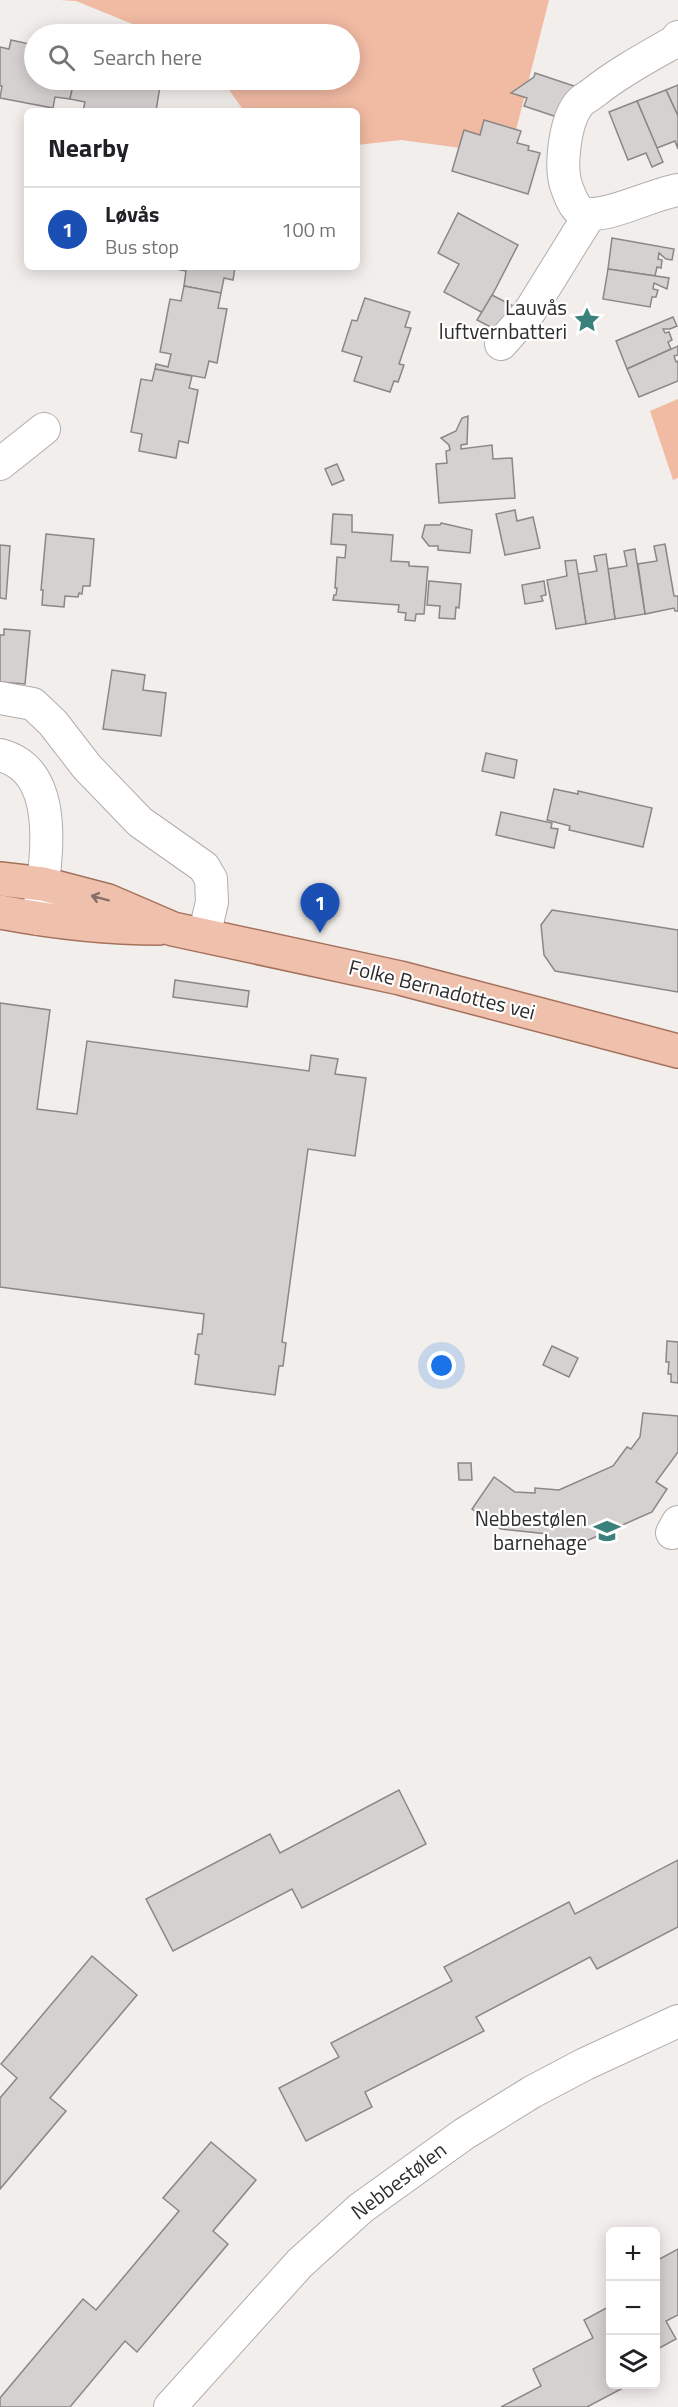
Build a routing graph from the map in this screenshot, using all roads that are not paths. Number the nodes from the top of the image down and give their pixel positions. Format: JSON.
{"nodes":[{"id":1,"x":678,"y":37,"type":"edge"},
{"id":2,"x":678,"y":190,"type":"edge"},
{"id":3,"x":590,"y":214,"type":"junction"},
{"id":4,"x":501,"y":344,"type":"dead end"},
{"id":5,"x":44,"y":429,"type":"dead end"},
{"id":6,"x":0,"y":464,"type":"edge"},
{"id":7,"x":0,"y":698,"type":"edge"},
{"id":8,"x":0,"y":754,"type":"edge"},
{"id":9,"x":0,"y":879,"type":"edge"},
{"id":10,"x":43,"y":884,"type":"junction"},
{"id":11,"x":0,"y":912,"type":"edge"},
{"id":12,"x":38,"y":919,"type":"junction"},
{"id":13,"x":173,"y":929,"type":"junction"},
{"id":14,"x":204,"y":936,"type":"junction"},
{"id":15,"x":678,"y":1051,"type":"edge"},
{"id":16,"x":678,"y":2021,"type":"edge"},
{"id":17,"x":170,"y":2407,"type":"edge"}],
"edges":[{"from":1,"to":3,"type":"street"},
{"from":2,"to":3,"type":"street"},
{"from":3,"to":4,"type":"street"},
{"from":5,"to":6,"type":"street"},
{"from":7,"to":14,"type":"street"},
{"from":8,"to":10,"type":"street"},
{"from":9,"to":10,"type":"main road","name":"Folke Bernadottes vei"},
{"from":10,"to":12,"type":"street"},
{"from":13,"to":10,"type":"main road","name":"Folke Bernadottes vei","one_way":true},
{"from":11,"to":12,"type":"main road","name":"Folke Bernadottes vei"},
{"from":12,"to":13,"type":"main road","name":"Folke Bernadottes vei"},
{"from":13,"to":14,"type":"main road","name":"Folke Bernadottes vei"},
{"from":14,"to":15,"type":"main road","name":"Folke Bernadottes vei"},
{"from":16,"to":17,"type":"street","name":"Nebbestølen"}]}
